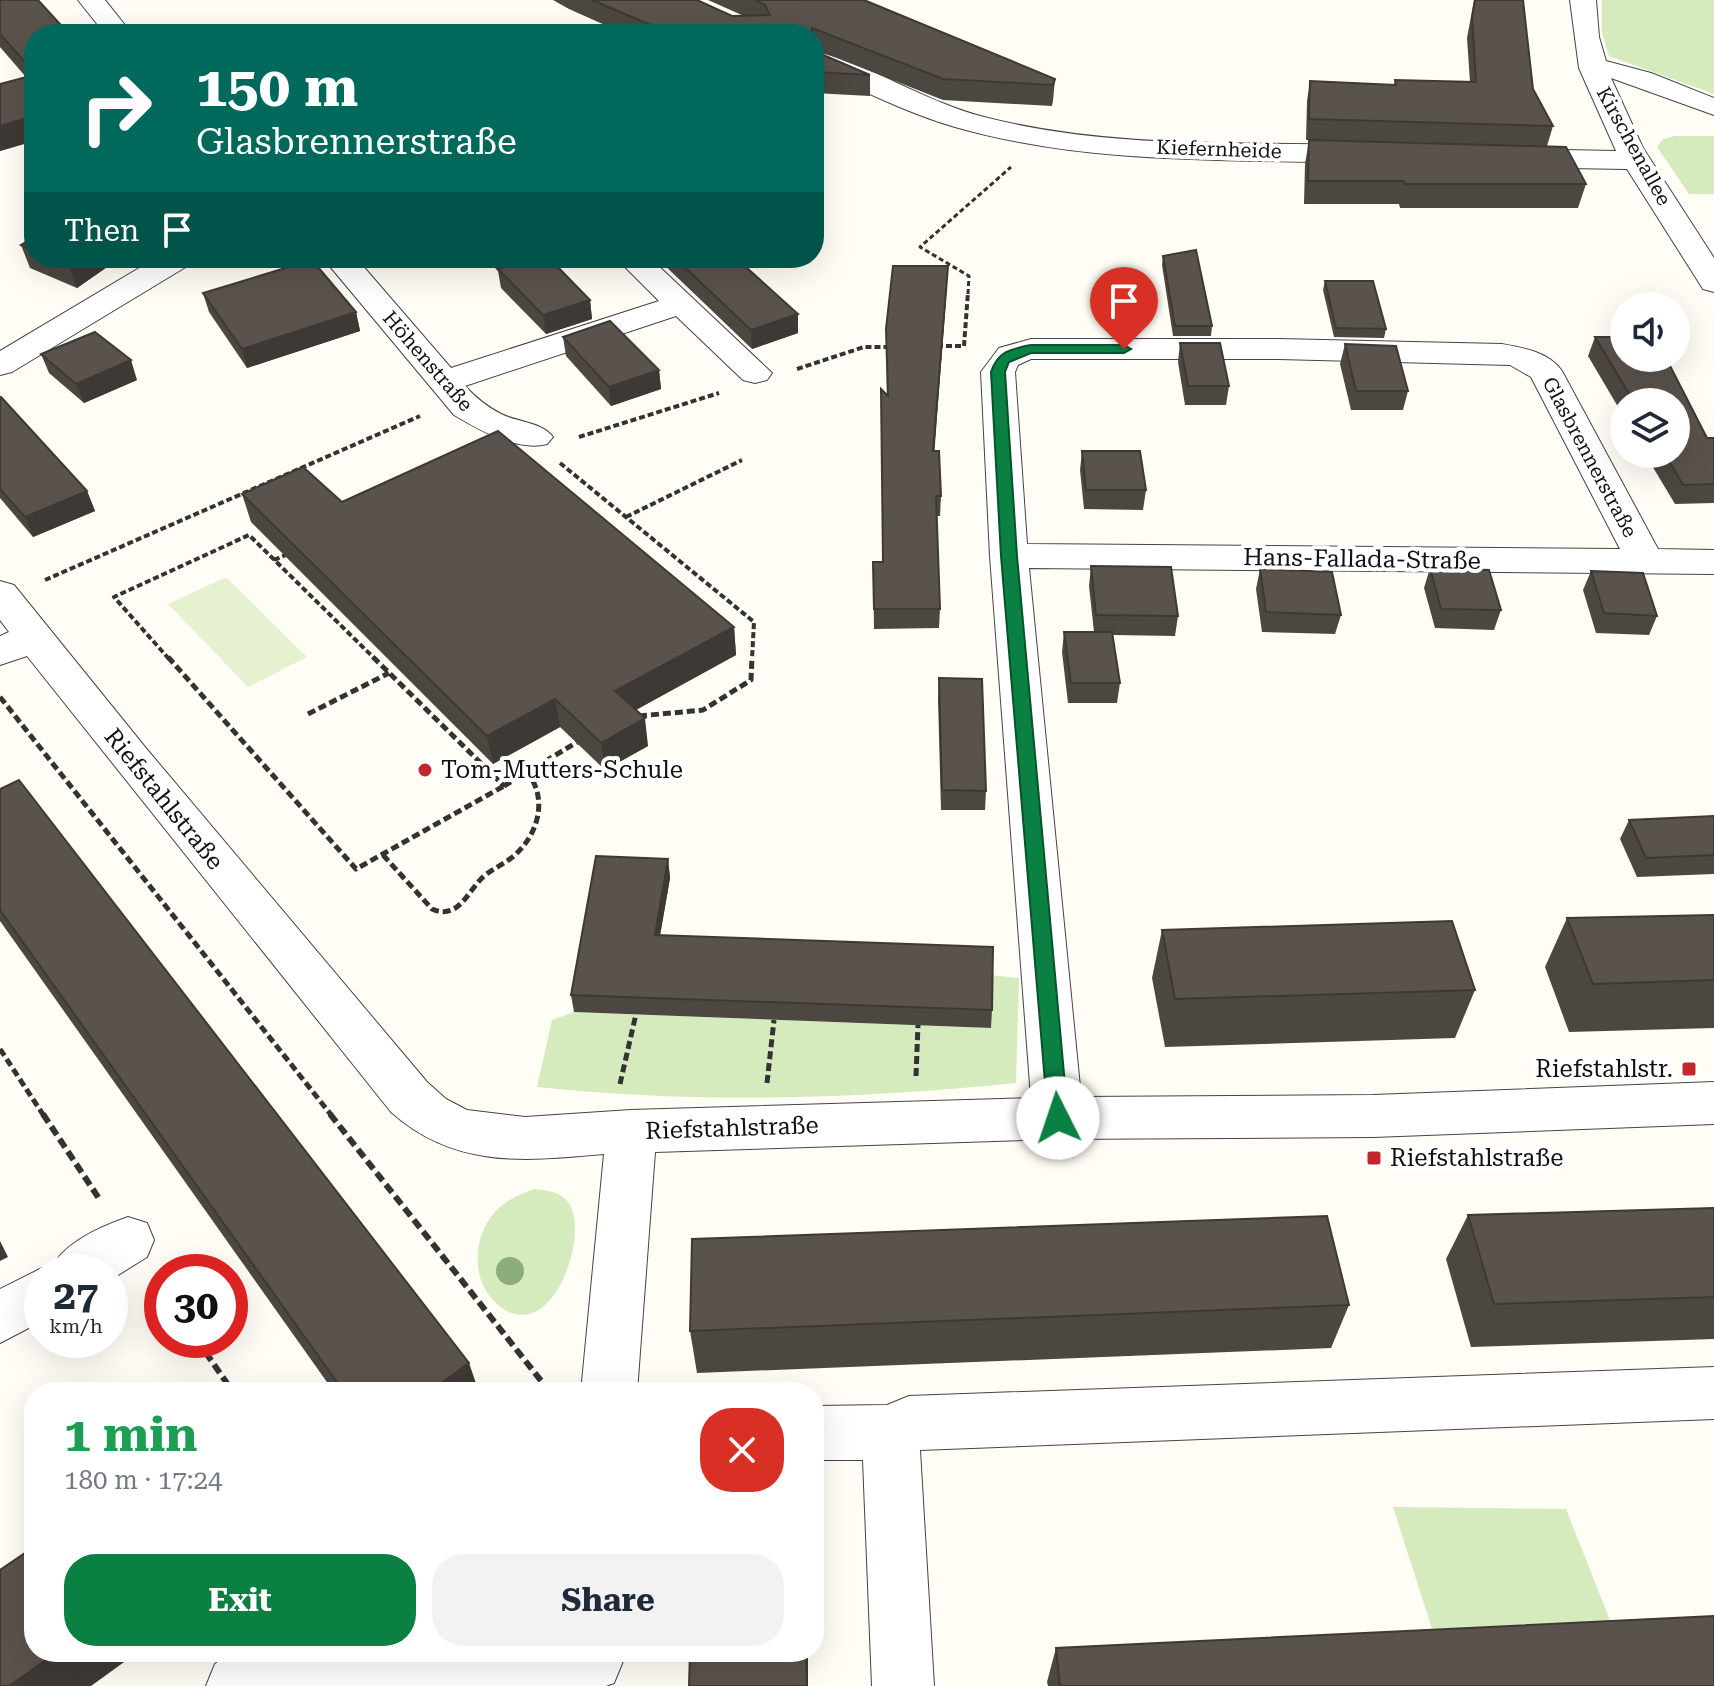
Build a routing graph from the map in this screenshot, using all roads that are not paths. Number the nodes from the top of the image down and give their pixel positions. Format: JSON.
{"nodes":[{"id":1,"x":91,"y":0,"type":"edge"},
{"id":2,"x":1583,"y":0,"type":"edge"},
{"id":3,"x":111,"y":24,"type":"edge"},
{"id":4,"x":824,"y":63,"type":"edge"},
{"id":5,"x":1593,"y":68,"type":"junction"},
{"id":6,"x":1714,"y":107,"type":"edge"},
{"id":7,"x":1387,"y":155,"type":"edge"},
{"id":8,"x":1478,"y":157,"type":"edge"},
{"id":9,"x":1638,"y":160,"type":"junction"},
{"id":10,"x":161,"y":268,"type":"edge"},
{"id":11,"x":347,"y":268,"type":"edge"},
{"id":12,"x":643,"y":268,"type":"edge"},
{"id":13,"x":1714,"y":282,"type":"edge"},
{"id":14,"x":681,"y":304,"type":"junction"},
{"id":15,"x":0,"y":365,"type":"edge"},
{"id":16,"x":755,"y":373,"type":"dead end"},
{"id":17,"x":451,"y":391,"type":"junction"},
{"id":18,"x":544,"y":447,"type":"road end"},
{"id":19,"x":1009,"y":556,"type":"junction"},
{"id":20,"x":1646,"y":562,"type":"junction"},
{"id":21,"x":1714,"y":562,"type":"edge"},
{"id":22,"x":2,"y":596,"type":"edge"},
{"id":23,"x":17,"y":645,"type":"edge"},
{"id":24,"x":1714,"y":1103,"type":"edge"},
{"id":25,"x":1058,"y":1118,"type":"junction"},
{"id":26,"x":620,"y":1132,"type":"junction"},
{"id":27,"x":128,"y":1240,"type":"road end"},
{"id":28,"x":105,"y":1254,"type":"edge"},
{"id":29,"x":24,"y":1303,"type":"edge"},
{"id":30,"x":0,"y":1318,"type":"edge"},
{"id":31,"x":609,"y":1382,"type":"edge"},
{"id":32,"x":1714,"y":1393,"type":"edge"},
{"id":33,"x":890,"y":1432,"type":"junction"},
{"id":34,"x":824,"y":1433,"type":"edge"},
{"id":35,"x":591,"y":1666,"type":"edge"},
{"id":36,"x":237,"y":1686,"type":"edge"},
{"id":37,"x":903,"y":1686,"type":"edge"}],
"edges":[{"from":1,"to":3,"type":"street"},
{"from":2,"to":5,"type":"street","name":"Kirschenallee"},
{"from":4,"to":7,"type":"street","name":"Kiefernheide"},
{"from":5,"to":6,"type":"street"},
{"from":5,"to":9,"type":"street","name":"Kirschenallee"},
{"from":8,"to":9,"type":"street"},
{"from":9,"to":13,"type":"street","name":"Kirschenallee"},
{"from":10,"to":15,"type":"street"},
{"from":11,"to":17,"type":"street","name":"Höhenstraße"},
{"from":12,"to":14,"type":"street"},
{"from":14,"to":16,"type":"street"},
{"from":14,"to":17,"type":"street"},
{"from":17,"to":18,"type":"street","name":"Höhenstraße"},
{"from":19,"to":20,"type":"street","name":"Hans-Fallada-Straße"},
{"from":19,"to":20,"type":"street","name":"Glasbrennerstraße"},
{"from":19,"to":25,"type":"street"},
{"from":20,"to":21,"type":"street","name":"Hans-Fallada-Straße"},
{"from":22,"to":23,"type":"street","name":"Riefstahlstraße"},
{"from":23,"to":26,"type":"street","name":"Riefstahlstraße"},
{"from":24,"to":25,"type":"street","name":"Riefstahlstraße"},
{"from":25,"to":26,"type":"street","name":"Riefstahlstraße"},
{"from":26,"to":31,"type":"street"},
{"from":27,"to":28,"type":"street"},
{"from":29,"to":30,"type":"street"},
{"from":32,"to":33,"type":"street"},
{"from":33,"to":34,"type":"street"},
{"from":33,"to":37,"type":"street"},
{"from":35,"to":36,"type":"street"}]}
